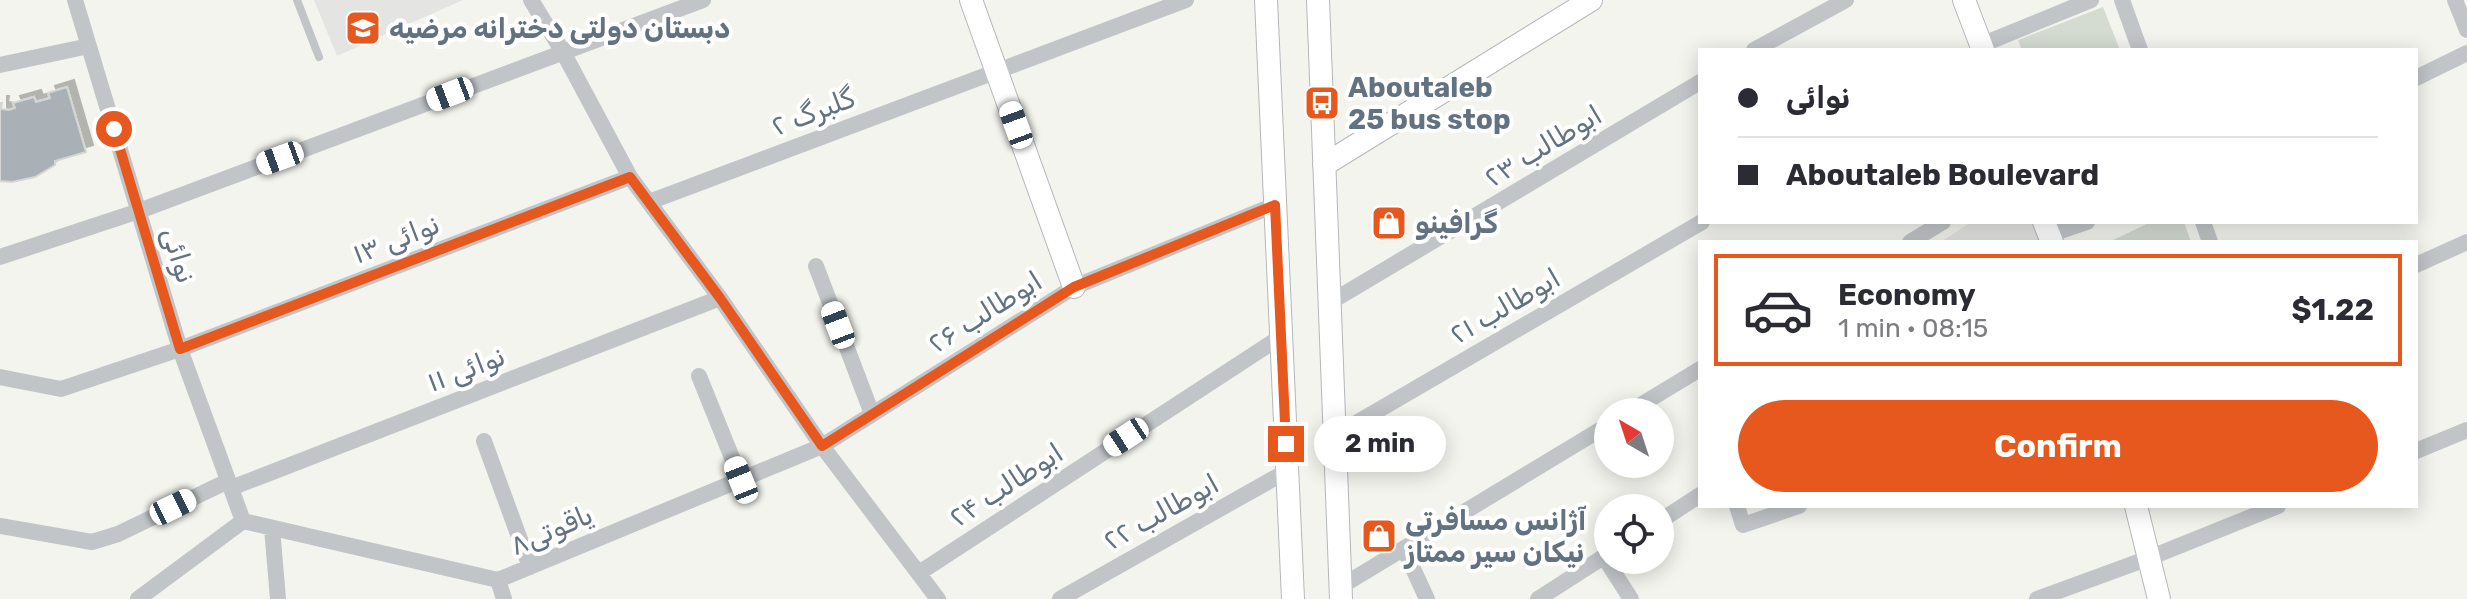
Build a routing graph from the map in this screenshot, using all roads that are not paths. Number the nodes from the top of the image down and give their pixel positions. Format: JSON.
{"nodes":[{"id":1,"x":75,"y":0,"type":"edge"},
{"id":2,"x":297,"y":0,"type":"edge"},
{"id":3,"x":531,"y":0,"type":"edge"},
{"id":4,"x":545,"y":0,"type":"edge"},
{"id":5,"x":703,"y":0,"type":"edge"},
{"id":6,"x":971,"y":0,"type":"edge"},
{"id":7,"x":1186,"y":0,"type":"edge"},
{"id":8,"x":1266,"y":0,"type":"edge"},
{"id":9,"x":1318,"y":0,"type":"edge"},
{"id":10,"x":1591,"y":0,"type":"edge"},
{"id":11,"x":1846,"y":0,"type":"edge"},
{"id":12,"x":1964,"y":0,"type":"edge"},
{"id":13,"x":2091,"y":0,"type":"edge"},
{"id":14,"x":2122,"y":0,"type":"edge"},
{"id":15,"x":2455,"y":0,"type":"edge"},
{"id":16,"x":2467,"y":30,"type":"edge"},
{"id":17,"x":89,"y":46,"type":"junction"},
{"id":18,"x":1758,"y":48,"type":"edge"},
{"id":19,"x":1982,"y":48,"type":"edge"},
{"id":20,"x":2139,"y":48,"type":"edge"},
{"id":21,"x":563,"y":52,"type":"junction"},
{"id":22,"x":2467,"y":53,"type":"edge"},
{"id":23,"x":319,"y":57,"type":"dead end"},
{"id":24,"x":0,"y":65,"type":"edge"},
{"id":25,"x":996,"y":71,"type":"junction"},
{"id":26,"x":2418,"y":77,"type":"edge"},
{"id":27,"x":1698,"y":83,"type":"edge"},
{"id":28,"x":1324,"y":165,"type":"junction"},
{"id":29,"x":630,"y":177,"type":"junction"},
{"id":30,"x":649,"y":202,"type":"junction"},
{"id":31,"x":1275,"y":205,"type":"junction"},
{"id":32,"x":139,"y":211,"type":"junction"},
{"id":33,"x":1699,"y":224,"type":"edge"},
{"id":34,"x":1940,"y":224,"type":"edge"},
{"id":35,"x":2080,"y":224,"type":"edge"},
{"id":36,"x":2048,"y":233,"type":"edge"},
{"id":37,"x":1913,"y":240,"type":"edge"},
{"id":38,"x":2467,"y":242,"type":"edge"},
{"id":39,"x":0,"y":257,"type":"edge"},
{"id":40,"x":2418,"y":264,"type":"edge"},
{"id":41,"x":816,"y":266,"type":"dead end"},
{"id":42,"x":1074,"y":287,"type":"junction"},
{"id":43,"x":720,"y":298,"type":"junction"},
{"id":44,"x":1329,"y":303,"type":"junction"},
{"id":45,"x":1282,"y":336,"type":"junction"},
{"id":46,"x":180,"y":349,"type":"junction"},
{"id":47,"x":1698,"y":370,"type":"edge"},
{"id":48,"x":699,"y":376,"type":"dead end"},
{"id":49,"x":0,"y":377,"type":"edge"},
{"id":50,"x":1652,"y":398,"type":"edge"},
{"id":51,"x":872,"y":414,"type":"junction"},
{"id":52,"x":2467,"y":430,"type":"edge"},
{"id":53,"x":1594,"y":434,"type":"edge"},
{"id":54,"x":1334,"y":436,"type":"junction"},
{"id":55,"x":484,"y":441,"type":"dead end"},
{"id":56,"x":822,"y":446,"type":"junction"},
{"id":57,"x":2418,"y":450,"type":"edge"},
{"id":58,"x":1287,"y":471,"type":"junction"},
{"id":59,"x":741,"y":480,"type":"junction"},
{"id":60,"x":230,"y":484,"type":"junction"},
{"id":61,"x":1698,"y":496,"type":"edge"},
{"id":62,"x":1738,"y":508,"type":"edge"},
{"id":63,"x":1793,"y":508,"type":"edge"},
{"id":64,"x":2136,"y":508,"type":"edge"},
{"id":65,"x":2273,"y":508,"type":"edge"},
{"id":66,"x":1674,"y":512,"type":"edge"},
{"id":67,"x":243,"y":521,"type":"junction"},
{"id":68,"x":0,"y":526,"type":"edge"},
{"id":69,"x":272,"y":528,"type":"junction"},
{"id":70,"x":1404,"y":549,"type":"junction"},
{"id":71,"x":2149,"y":558,"type":"junction"},
{"id":72,"x":1594,"y":563,"type":"edge"},
{"id":73,"x":530,"y":567,"type":"junction"},
{"id":74,"x":919,"y":573,"type":"junction"},
{"id":75,"x":1617,"y":574,"type":"edge"},
{"id":76,"x":498,"y":580,"type":"junction"},
{"id":77,"x":1340,"y":593,"type":"edge"},
{"id":78,"x":1288,"y":597,"type":"edge"},
{"id":79,"x":138,"y":599,"type":"edge"},
{"id":80,"x":278,"y":599,"type":"edge"},
{"id":81,"x":504,"y":599,"type":"edge"},
{"id":82,"x":938,"y":599,"type":"edge"},
{"id":83,"x":1060,"y":599,"type":"edge"},
{"id":84,"x":1427,"y":599,"type":"edge"},
{"id":85,"x":1538,"y":599,"type":"edge"},
{"id":86,"x":1631,"y":599,"type":"edge"},
{"id":87,"x":2037,"y":599,"type":"edge"},
{"id":88,"x":2159,"y":599,"type":"edge"}],
"edges":[{"from":1,"to":17,"type":"street","name":"نوائی"},
{"from":2,"to":23,"type":"lane"},
{"from":3,"to":21,"type":"street"},
{"from":4,"to":21,"type":"street"},
{"from":5,"to":21,"type":"street"},
{"from":6,"to":25,"type":"main road"},
{"from":7,"to":25,"type":"street","name":"گلبرگ ۲"},
{"from":8,"to":31,"type":"main road"},
{"from":9,"to":28,"type":"main road"},
{"from":10,"to":28,"type":"main road"},
{"from":11,"to":18,"type":"street"},
{"from":12,"to":19,"type":"main road"},
{"from":13,"to":19,"type":"street"},
{"from":14,"to":20,"type":"street"},
{"from":15,"to":16,"type":"street"},
{"from":17,"to":24,"type":"street"},
{"from":17,"to":32,"type":"street","name":"نوائی"},
{"from":21,"to":29,"type":"street"},
{"from":21,"to":32,"type":"street"},
{"from":22,"to":26,"type":"street"},
{"from":25,"to":30,"type":"street","name":"گلبرگ ۲"},
{"from":25,"to":42,"type":"main road"},
{"from":27,"to":44,"type":"street","name":"ابوطالب ۲۳"},
{"from":28,"to":44,"type":"main road"},
{"from":29,"to":30,"type":"street"},
{"from":29,"to":46,"type":"street","name":"نوائی ۱۳"},
{"from":30,"to":43,"type":"street"},
{"from":31,"to":42,"type":"street","name":"ابوطالب ۲۶"},
{"from":31,"to":45,"type":"main road"},
{"from":32,"to":39,"type":"street"},
{"from":32,"to":46,"type":"street","name":"نوائی"},
{"from":33,"to":54,"type":"street","name":"ابوطالب ۲۱"},
{"from":34,"to":37,"type":"street"},
{"from":35,"to":36,"type":"street"},
{"from":38,"to":40,"type":"street"},
{"from":41,"to":51,"type":"street"},
{"from":42,"to":51,"type":"street","name":"ابوطالب ۲۶"},
{"from":43,"to":56,"type":"street"},
{"from":43,"to":60,"type":"street","name":"نوائی ۱۱"},
{"from":44,"to":54,"type":"main road"},
{"from":45,"to":58,"type":"main road"},
{"from":45,"to":74,"type":"street","name":"ابوطالب ۲۴"},
{"from":46,"to":49,"type":"street","name":"نوائی ۱۳"},
{"from":46,"to":60,"type":"street","name":"نوائی"},
{"from":47,"to":50,"type":"street"},
{"from":48,"to":59,"type":"street"},
{"from":51,"to":56,"type":"street","name":"ابوطالب ۲۶"},
{"from":52,"to":57,"type":"street"},
{"from":53,"to":70,"type":"street"},
{"from":54,"to":77,"type":"main road"},
{"from":55,"to":73,"type":"street"},
{"from":56,"to":59,"type":"street","name":"یاقوتی۸"},
{"from":56,"to":74,"type":"street"},
{"from":58,"to":78,"type":"main road"},
{"from":58,"to":83,"type":"street","name":"ابوطالب ۲۲"},
{"from":59,"to":73,"type":"street","name":"یاقوتی۸"},
{"from":60,"to":67,"type":"street","name":"نوائی"},
{"from":60,"to":68,"type":"street","name":"نوائی ۱۱"},
{"from":61,"to":66,"type":"street"},
{"from":62,"to":63,"type":"street"},
{"from":64,"to":71,"type":"main road"},
{"from":65,"to":71,"type":"street"},
{"from":67,"to":69,"type":"street","name":"یاقوتی۸"},
{"from":67,"to":79,"type":"street"},
{"from":69,"to":76,"type":"street","name":"یاقوتی۸"},
{"from":69,"to":80,"type":"street"},
{"from":70,"to":77,"type":"street"},
{"from":70,"to":84,"type":"street"},
{"from":71,"to":87,"type":"street"},
{"from":71,"to":88,"type":"main road"},
{"from":72,"to":85,"type":"street"},
{"from":73,"to":76,"type":"street","name":"یاقوتی۸"},
{"from":74,"to":82,"type":"street"},
{"from":75,"to":86,"type":"street"},
{"from":76,"to":81,"type":"street"}]}
